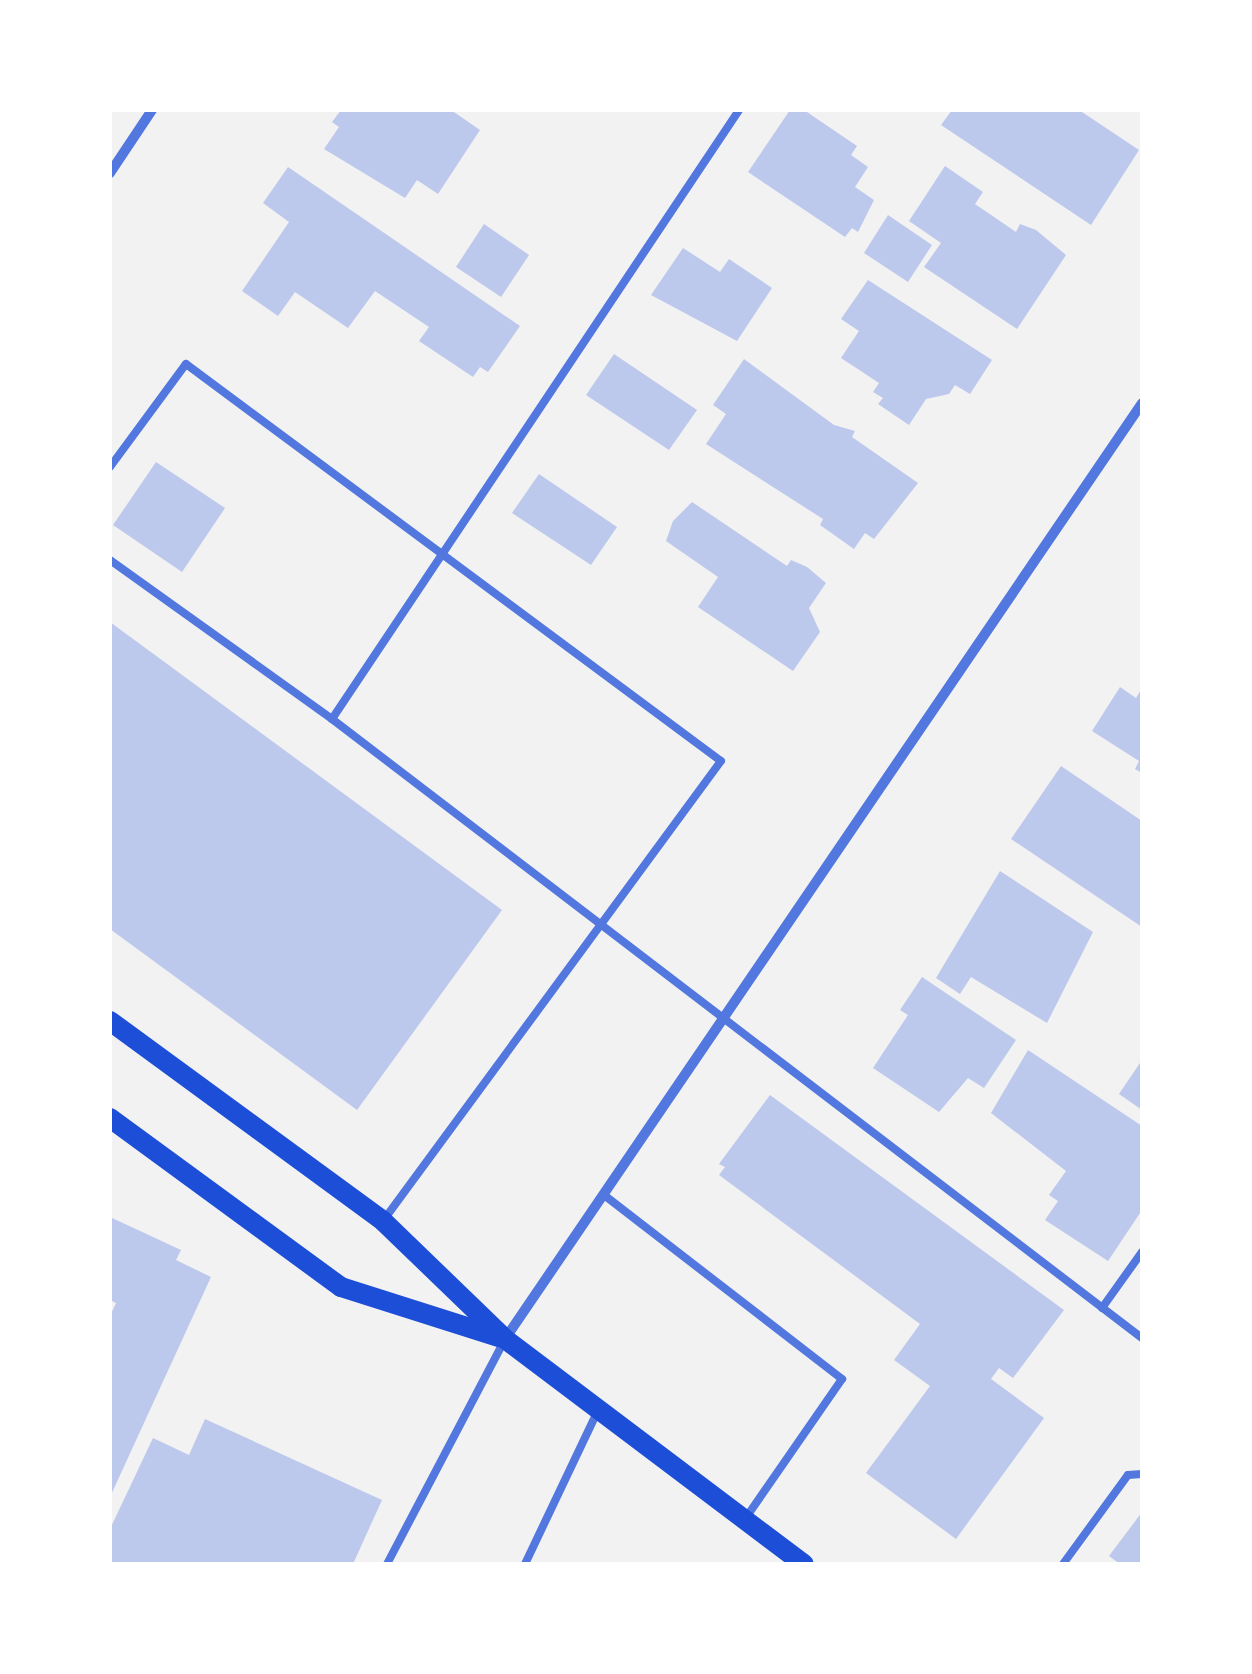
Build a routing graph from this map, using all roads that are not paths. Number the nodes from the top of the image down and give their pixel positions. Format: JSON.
{"nodes":[{"id":1,"x":152,"y":110,"type":"edge"},
{"id":2,"x":739,"y":110,"type":"edge"},
{"id":3,"x":110,"y":173,"type":"edge"},
{"id":4,"x":1142,"y":402,"type":"edge"},
{"id":5,"x":110,"y":467,"type":"edge"},
{"id":6,"x":442,"y":554,"type":"junction"},
{"id":7,"x":110,"y":560,"type":"edge"},
{"id":8,"x":332,"y":718,"type":"junction"},
{"id":9,"x":601,"y":924,"type":"junction"},
{"id":10,"x":724,"y":1018,"type":"junction"},
{"id":11,"x":110,"y":1021,"type":"edge"},
{"id":12,"x":110,"y":1118,"type":"edge"},
{"id":13,"x":604,"y":1195,"type":"junction"},
{"id":14,"x":383,"y":1221,"type":"junction"},
{"id":15,"x":1142,"y":1252,"type":"edge"},
{"id":16,"x":1102,"y":1308,"type":"junction"},
{"id":17,"x":1142,"y":1338,"type":"edge"},
{"id":18,"x":506,"y":1339,"type":"junction"},
{"id":19,"x":598,"y":1409,"type":"junction"},
{"id":20,"x":1142,"y":1474,"type":"edge"},
{"id":21,"x":746,"y":1520,"type":"junction"},
{"id":22,"x":387,"y":1564,"type":"edge"},
{"id":23,"x":526,"y":1564,"type":"edge"},
{"id":24,"x":804,"y":1564,"type":"edge"},
{"id":25,"x":1062,"y":1564,"type":"edge"}],
"edges":[{"from":1,"to":3,"type":"street"},
{"from":2,"to":6,"type":"lane"},
{"from":4,"to":10,"type":"street"},
{"from":5,"to":6,"type":"lane"},
{"from":6,"to":8,"type":"lane"},
{"from":6,"to":9,"type":"lane"},
{"from":7,"to":8,"type":"lane"},
{"from":8,"to":9,"type":"lane"},
{"from":9,"to":10,"type":"lane"},
{"from":9,"to":14,"type":"lane"},
{"from":10,"to":13,"type":"street"},
{"from":10,"to":16,"type":"lane"},
{"from":11,"to":14,"type":"main road"},
{"from":12,"to":18,"type":"main road"},
{"from":13,"to":18,"type":"street"},
{"from":13,"to":21,"type":"lane"},
{"from":14,"to":18,"type":"main road"},
{"from":15,"to":16,"type":"lane"},
{"from":16,"to":17,"type":"lane"},
{"from":18,"to":19,"type":"main road"},
{"from":18,"to":22,"type":"lane"},
{"from":19,"to":21,"type":"main road"},
{"from":19,"to":23,"type":"lane"},
{"from":20,"to":25,"type":"lane"},
{"from":21,"to":24,"type":"main road"}]}
